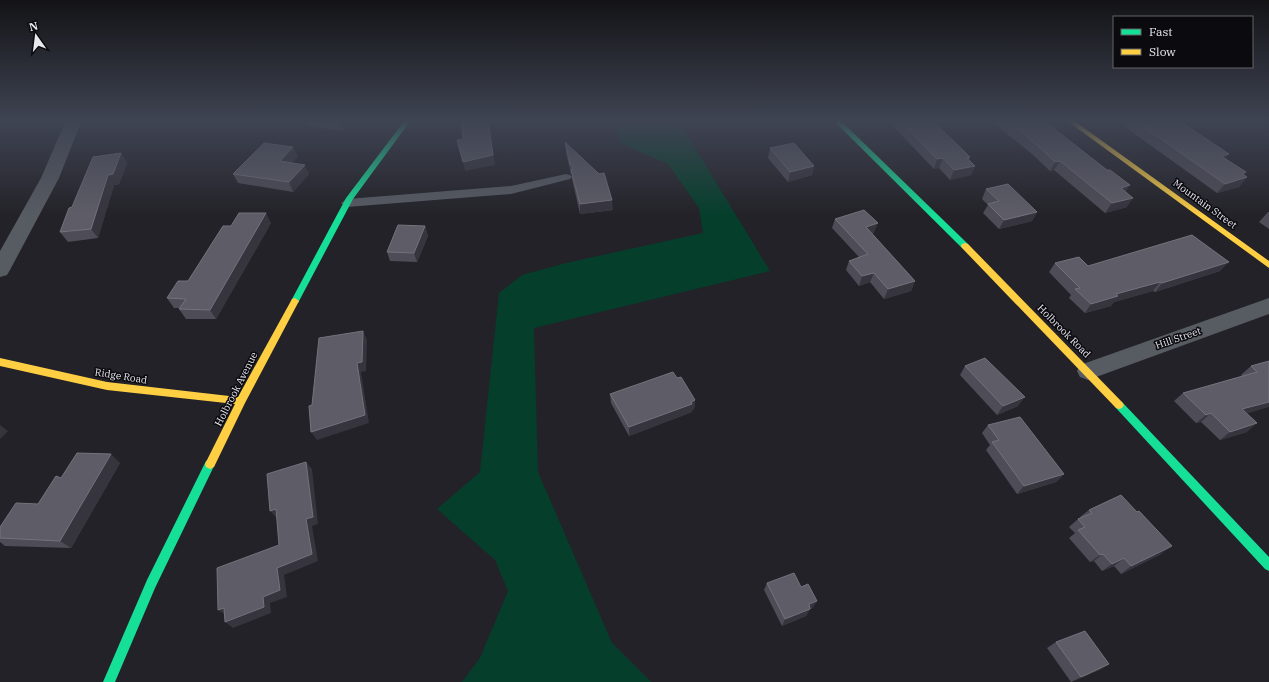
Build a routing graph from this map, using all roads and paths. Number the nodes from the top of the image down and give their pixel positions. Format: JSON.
{"nodes":[{"id":1,"x":63,"y":152,"type":"edge"},
{"id":2,"x":385,"y":152,"type":"edge"},
{"id":3,"x":870,"y":152,"type":"edge"},
{"id":4,"x":1113,"y":152,"type":"edge"},
{"id":5,"x":566,"y":178,"type":"dead end"},
{"id":6,"x":347,"y":203,"type":"junction"},
{"id":7,"x":1269,"y":265,"type":"edge"},
{"id":8,"x":0,"y":270,"type":"edge"},
{"id":9,"x":1269,"y":306,"type":"edge"},
{"id":10,"x":0,"y":362,"type":"edge"},
{"id":11,"x":1088,"y":372,"type":"junction"},
{"id":12,"x":241,"y":401,"type":"junction"},
{"id":13,"x":1269,"y":565,"type":"edge"},
{"id":14,"x":109,"y":682,"type":"edge"}],
"edges":[{"from":1,"to":8,"type":"street"},
{"from":2,"to":6,"type":"street","name":"Holbrook Avenue"},
{"from":3,"to":11,"type":"street","name":"Holbrook Road"},
{"from":4,"to":7,"type":"street","name":"Mountain Street"},
{"from":5,"to":6,"type":"lane"},
{"from":6,"to":12,"type":"street","name":"Holbrook Avenue"},
{"from":9,"to":11,"type":"street","name":"Hill Street"},
{"from":10,"to":12,"type":"street","name":"Ridge Road"},
{"from":11,"to":13,"type":"street","name":"Holbrook Road"},
{"from":12,"to":14,"type":"street","name":"Holbrook Avenue"}]}
